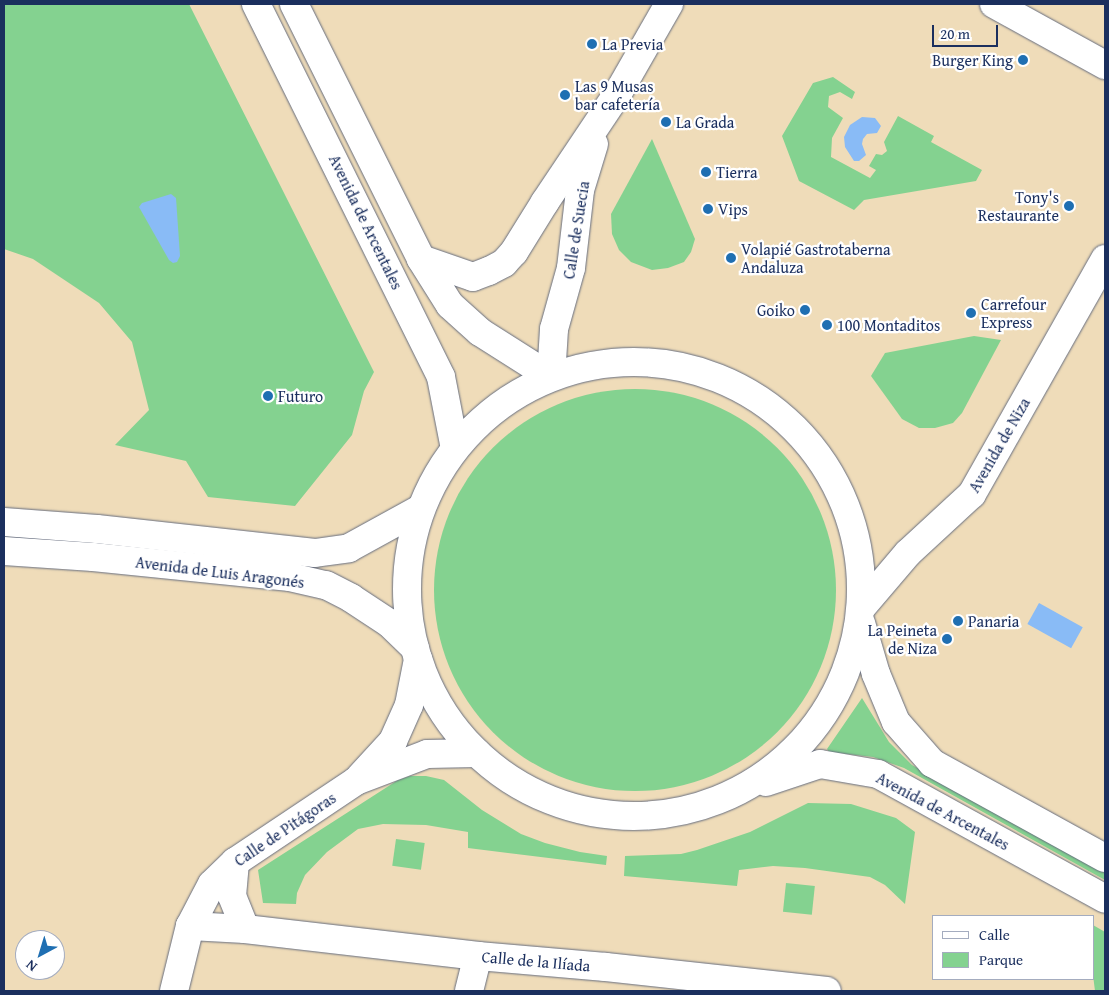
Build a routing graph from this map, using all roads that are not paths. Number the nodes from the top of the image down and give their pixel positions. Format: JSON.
{"nodes":[{"id":1,"x":256,"y":4,"type":"edge"},
{"id":2,"x":294,"y":4,"type":"edge"},
{"id":3,"x":669,"y":4,"type":"edge"},
{"id":4,"x":994,"y":4,"type":"edge"},
{"id":5,"x":1105,"y":65,"type":"edge"},
{"id":6,"x":604,"y":114,"type":"junction"},
{"id":7,"x":421,"y":259,"type":"junction"},
{"id":8,"x":1105,"y":259,"type":"edge"},
{"id":9,"x":551,"y":377,"type":"junction"},
{"id":10,"x":454,"y":449,"type":"junction"},
{"id":11,"x":420,"y":510,"type":"junction"},
{"id":12,"x":4,"y":522,"type":"edge"},
{"id":13,"x":4,"y":551,"type":"edge"},
{"id":14,"x":861,"y":614,"type":"junction"},
{"id":15,"x":416,"y":653,"type":"junction"},
{"id":16,"x":477,"y":753,"type":"junction"},
{"id":17,"x":356,"y":781,"type":"junction"},
{"id":18,"x":743,"y":790,"type":"junction"},
{"id":19,"x":1105,"y":858,"type":"edge"},
{"id":20,"x":235,"y":862,"type":"junction"},
{"id":21,"x":1105,"y":899,"type":"edge"},
{"id":22,"x":190,"y":926,"type":"junction"},
{"id":23,"x":245,"y":929,"type":"junction"},
{"id":24,"x":478,"y":956,"type":"junction"},
{"id":25,"x":791,"y":989,"type":"edge"},
{"id":26,"x":174,"y":991,"type":"edge"},
{"id":27,"x":469,"y":991,"type":"edge"},
{"id":28,"x":827,"y":991,"type":"edge"}],
"edges":[{"from":1,"to":10,"type":"main road","name":"Avenida de Arcentales"},
{"from":2,"to":7,"type":"main road","name":"Avenida de Arcentales"},
{"from":3,"to":6,"type":"main road","name":"Calle de Suecia"},
{"from":4,"to":5,"type":"main road"},
{"from":6,"to":7,"type":"main road","name":"Calle de Suecia"},
{"from":6,"to":9,"type":"main road","name":"Calle de Suecia"},
{"from":7,"to":9,"type":"main road","name":"Avenida de Arcentales"},
{"from":8,"to":14,"type":"main road","name":"Avenida de Niza"},
{"from":9,"to":10,"type":"main road"},
{"from":9,"to":14,"type":"main road"},
{"from":10,"to":11,"type":"main road"},
{"from":11,"to":12,"type":"main road","name":"Avenida de Luis Aragonés"},
{"from":11,"to":15,"type":"main road"},
{"from":13,"to":15,"type":"main road","name":"Avenida de Luis Aragonés"},
{"from":14,"to":18,"type":"main road"},
{"from":14,"to":19,"type":"main road"},
{"from":15,"to":16,"type":"main road"},
{"from":15,"to":17,"type":"main road","name":"Calle de Pitágoras"},
{"from":16,"to":17,"type":"main road","name":"Calle de Pitágoras"},
{"from":16,"to":18,"type":"main road"},
{"from":17,"to":20,"type":"main road","name":"Calle de Pitágoras"},
{"from":18,"to":21,"type":"main road","name":"Avenida de Arcentales"},
{"from":20,"to":22,"type":"main road","name":"Calle de Pitágoras"},
{"from":20,"to":23,"type":"main road"},
{"from":22,"to":23,"type":"main road","name":"Calle de la Ilíada"},
{"from":22,"to":26,"type":"main road","name":"Calle de Pitágoras"},
{"from":23,"to":24,"type":"main road","name":"Calle de la Ilíada"},
{"from":24,"to":25,"type":"main road","name":"Calle de la Ilíada"},
{"from":24,"to":27,"type":"main road"},
{"from":25,"to":28,"type":"main road","name":"Calle de la Ilíada"}]}
